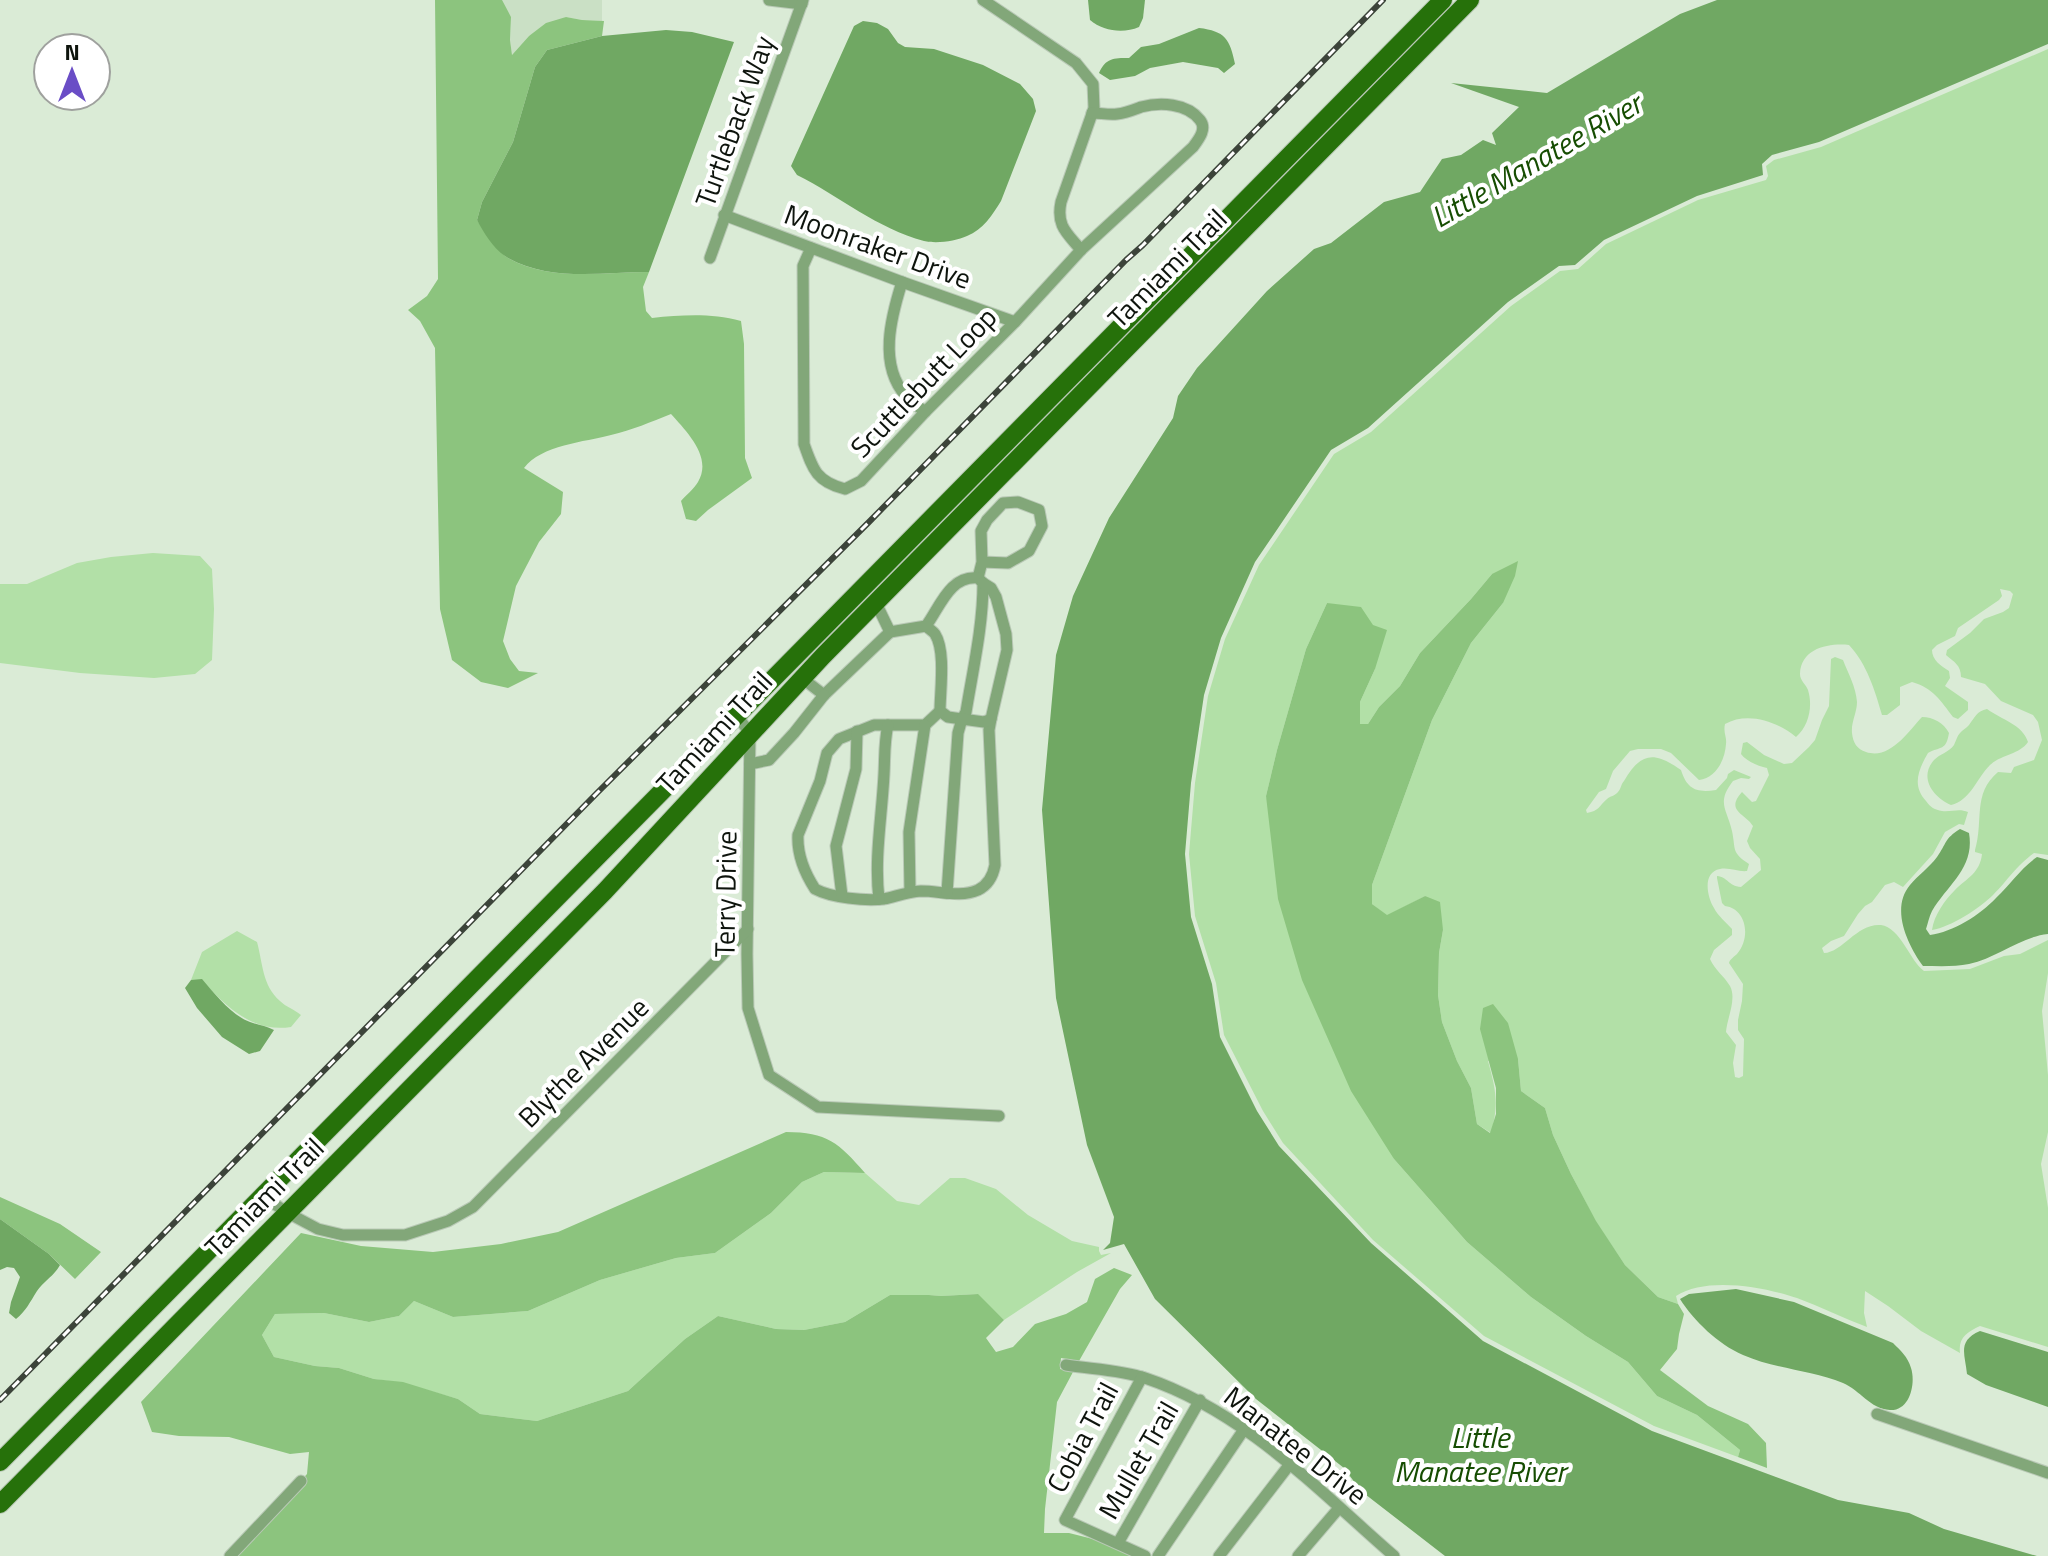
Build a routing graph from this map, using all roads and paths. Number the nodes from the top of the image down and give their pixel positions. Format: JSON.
{"nodes":[{"id":1,"x":769,"y":0,"type":"edge"},
{"id":2,"x":983,"y":0,"type":"edge"},
{"id":3,"x":1443,"y":0,"type":"edge"},
{"id":4,"x":1470,"y":0,"type":"edge"},
{"id":5,"x":802,"y":2,"type":"edge"},
{"id":6,"x":1092,"y":113,"type":"junction"},
{"id":7,"x":724,"y":215,"type":"junction"},
{"id":8,"x":811,"y":248,"type":"junction"},
{"id":9,"x":1081,"y":250,"type":"junction"},
{"id":10,"x":710,"y":258,"type":"dead end"},
{"id":11,"x":902,"y":282,"type":"junction"},
{"id":12,"x":1141,"y":320,"type":"junction"},
{"id":13,"x":1015,"y":322,"type":"junction"},
{"id":14,"x":925,"y":412,"type":"junction"},
{"id":15,"x":982,"y":562,"type":"junction"},
{"id":16,"x":981,"y":580,"type":"junction"},
{"id":17,"x":876,"y":603,"type":"junction"},
{"id":18,"x":926,"y":626,"type":"junction"},
{"id":19,"x":890,"y":632,"type":"junction"},
{"id":20,"x":802,"y":678,"type":"junction"},
{"id":21,"x":824,"y":695,"type":"junction"},
{"id":22,"x":940,"y":711,"type":"junction"},
{"id":23,"x":737,"y":716,"type":"junction"},
{"id":24,"x":962,"y":719,"type":"junction"},
{"id":25,"x":991,"y":719,"type":"junction"},
{"id":26,"x":888,"y":725,"type":"junction"},
{"id":27,"x":925,"y":725,"type":"junction"},
{"id":28,"x":857,"y":731,"type":"junction"},
{"id":29,"x":750,"y":733,"type":"junction"},
{"id":30,"x":750,"y":764,"type":"junction"},
{"id":31,"x":910,"y":892,"type":"junction"},
{"id":32,"x":947,"y":893,"type":"junction"},
{"id":33,"x":842,"y":896,"type":"junction"},
{"id":34,"x":879,"y":899,"type":"junction"},
{"id":35,"x":748,"y":929,"type":"junction"},
{"id":36,"x":999,"y":1116,"type":"dead end"},
{"id":37,"x":262,"y":1196,"type":"junction"},
{"id":38,"x":288,"y":1213,"type":"junction"},
{"id":39,"x":1066,"y":1365,"type":"dead end"},
{"id":40,"x":1142,"y":1377,"type":"junction"},
{"id":41,"x":1200,"y":1400,"type":"junction"},
{"id":42,"x":1877,"y":1414,"type":"dead end"},
{"id":43,"x":1245,"y":1428,"type":"junction"},
{"id":44,"x":0,"y":1462,"type":"edge"},
{"id":45,"x":1290,"y":1464,"type":"junction"},
{"id":46,"x":2048,"y":1473,"type":"edge"},
{"id":47,"x":301,"y":1481,"type":"dead end"},
{"id":48,"x":0,"y":1504,"type":"edge"},
{"id":49,"x":1339,"y":1508,"type":"junction"},
{"id":50,"x":1118,"y":1543,"type":"junction"},
{"id":51,"x":230,"y":1556,"type":"edge"},
{"id":52,"x":1145,"y":1556,"type":"edge"},
{"id":53,"x":1158,"y":1556,"type":"edge"},
{"id":54,"x":1219,"y":1556,"type":"edge"},
{"id":55,"x":1298,"y":1556,"type":"edge"},
{"id":56,"x":1394,"y":1556,"type":"edge"}],
"edges":[{"from":1,"to":5,"type":"street"},
{"from":2,"to":6,"type":"street"},
{"from":3,"to":12,"type":"main road","name":"Tamiami Trail"},
{"from":4,"to":12,"type":"main road","name":"Tamiami Trail"},
{"from":5,"to":7,"type":"street","name":"Turtleback Way"},
{"from":6,"to":9,"type":"street"},
{"from":6,"to":9,"type":"street","name":"Scuttlebutt Loop"},
{"from":7,"to":8,"type":"street","name":"Moonraker Drive"},
{"from":7,"to":10,"type":"street","name":"Turtleback Way"},
{"from":8,"to":11,"type":"street","name":"Moonraker Drive"},
{"from":8,"to":14,"type":"street","name":"Scuttlebutt Loop"},
{"from":9,"to":13,"type":"street","name":"Scuttlebutt Loop"},
{"from":11,"to":13,"type":"street","name":"Moonraker Drive"},
{"from":11,"to":14,"type":"street"},
{"from":12,"to":17,"type":"main road","name":"Tamiami Trail"},
{"from":12,"to":23,"type":"main road","name":"Tamiami Trail"},
{"from":13,"to":14,"type":"street","name":"Scuttlebutt Loop"},
{"from":15,"to":15,"type":"street"},
{"from":15,"to":16,"type":"street"},
{"from":16,"to":18,"type":"street"},
{"from":16,"to":24,"type":"street"},
{"from":16,"to":25,"type":"street"},
{"from":17,"to":19,"type":"street"},
{"from":17,"to":20,"type":"main road","name":"Tamiami Trail"},
{"from":18,"to":19,"type":"street"},
{"from":18,"to":22,"type":"street"},
{"from":19,"to":21,"type":"street"},
{"from":20,"to":21,"type":"street"},
{"from":20,"to":29,"type":"main road","name":"Tamiami Trail"},
{"from":21,"to":30,"type":"street"},
{"from":22,"to":24,"type":"street"},
{"from":22,"to":27,"type":"street"},
{"from":23,"to":29,"type":"street"},
{"from":23,"to":37,"type":"main road","name":"Tamiami Trail"},
{"from":24,"to":25,"type":"street"},
{"from":24,"to":32,"type":"street"},
{"from":25,"to":32,"type":"street"},
{"from":26,"to":27,"type":"street"},
{"from":26,"to":28,"type":"street"},
{"from":26,"to":34,"type":"street"},
{"from":27,"to":31,"type":"street"},
{"from":28,"to":33,"type":"street"},
{"from":28,"to":33,"type":"street"},
{"from":29,"to":30,"type":"street","name":"Terry Drive"},
{"from":29,"to":38,"type":"main road","name":"Tamiami Trail"},
{"from":30,"to":35,"type":"street","name":"Terry Drive"},
{"from":31,"to":32,"type":"street"},
{"from":31,"to":34,"type":"street"},
{"from":33,"to":34,"type":"street"},
{"from":35,"to":36,"type":"street","name":"Terry Drive"},
{"from":35,"to":38,"type":"street","name":"Blythe Avenue"},
{"from":37,"to":38,"type":"street","name":"Blythe Avenue"},
{"from":37,"to":44,"type":"main road","name":"Tamiami Trail"},
{"from":38,"to":48,"type":"main road","name":"Tamiami Trail"},
{"from":39,"to":40,"type":"street","name":"Manatee Drive"},
{"from":40,"to":41,"type":"street","name":"Manatee Drive"},
{"from":40,"to":50,"type":"street","name":"Cobia Trail"},
{"from":41,"to":43,"type":"street","name":"Manatee Drive"},
{"from":41,"to":50,"type":"street","name":"Mullet Trail"},
{"from":42,"to":46,"type":"street"},
{"from":43,"to":45,"type":"street","name":"Manatee Drive"},
{"from":43,"to":53,"type":"street"},
{"from":45,"to":49,"type":"street","name":"Manatee Drive"},
{"from":45,"to":54,"type":"street"},
{"from":47,"to":51,"type":"street"},
{"from":49,"to":55,"type":"street"},
{"from":49,"to":56,"type":"street","name":"Manatee Drive"},
{"from":50,"to":52,"type":"street"}]}
